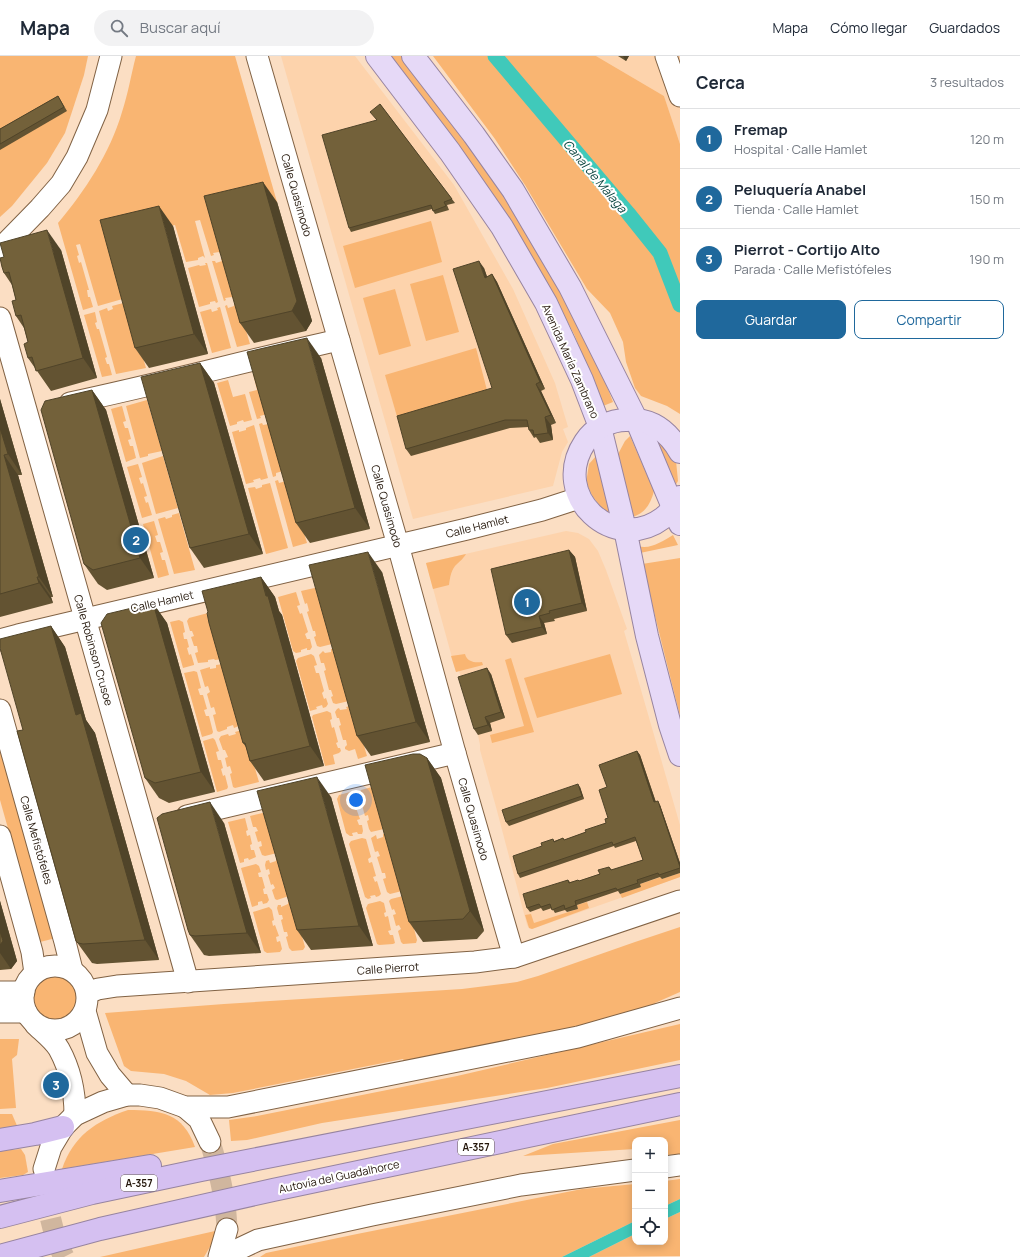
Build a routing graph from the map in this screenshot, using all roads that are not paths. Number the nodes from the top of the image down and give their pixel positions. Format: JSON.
{"nodes":[{"id":1,"x":111,"y":56,"type":"edge"},
{"id":2,"x":257,"y":56,"type":"edge"},
{"id":3,"x":376,"y":56,"type":"edge"},
{"id":4,"x":413,"y":56,"type":"edge"},
{"id":5,"x":666,"y":56,"type":"edge"},
{"id":6,"x":680,"y":96,"type":"edge"},
{"id":7,"x":0,"y":248,"type":"edge"},
{"id":8,"x":0,"y":318,"type":"edge"},
{"id":9,"x":339,"y":340,"type":"junction"},
{"id":10,"x":42,"y":409,"type":"junction"},
{"id":11,"x":636,"y":419,"type":"junction"},
{"id":12,"x":600,"y":427,"type":"junction"},
{"id":13,"x":680,"y":452,"type":"edge"},
{"id":14,"x":579,"y":498,"type":"junction"},
{"id":15,"x":678,"y":510,"type":"edge"},
{"id":16,"x":625,"y":529,"type":"junction"},
{"id":17,"x":398,"y":545,"type":"junction"},
{"id":18,"x":85,"y":619,"type":"junction"},
{"id":19,"x":0,"y":640,"type":"edge"},
{"id":20,"x":0,"y":710,"type":"edge"},
{"id":21,"x":455,"y":753,"type":"junction"},
{"id":22,"x":680,"y":756,"type":"edge"},
{"id":23,"x":144,"y":828,"type":"junction"},
{"id":24,"x":0,"y":836,"type":"edge"},
{"id":25,"x":680,"y":901,"type":"edge"},
{"id":26,"x":514,"y":957,"type":"junction"},
{"id":27,"x":72,"y":970,"type":"junction"},
{"id":28,"x":35,"y":973,"type":"junction"},
{"id":29,"x":188,"y":982,"type":"junction"},
{"id":30,"x":0,"y":992,"type":"edge"},
{"id":31,"x":24,"y":992,"type":"junction"},
{"id":32,"x":86,"y":1002,"type":"junction"},
{"id":33,"x":680,"y":1008,"type":"edge"},
{"id":34,"x":0,"y":1012,"type":"edge"},
{"id":35,"x":30,"y":1017,"type":"junction"},
{"id":36,"x":680,"y":1076,"type":"edge"},
{"id":37,"x":127,"y":1095,"type":"junction"},
{"id":38,"x":680,"y":1104,"type":"edge"},
{"id":39,"x":185,"y":1107,"type":"junction"},
{"id":40,"x":69,"y":1121,"type":"junction"},
{"id":41,"x":0,"y":1140,"type":"edge"},
{"id":42,"x":210,"y":1142,"type":"tunnel mouth"},
{"id":43,"x":279,"y":1154,"type":"junction"},
{"id":44,"x":680,"y":1165,"type":"edge"},
{"id":45,"x":668,"y":1167,"type":"edge"},
{"id":46,"x":44,"y":1169,"type":"tunnel mouth"},
{"id":47,"x":632,"y":1170,"type":"edge"},
{"id":48,"x":0,"y":1191,"type":"edge"},
{"id":49,"x":0,"y":1217,"type":"edge"},
{"id":50,"x":227,"y":1229,"type":"tunnel mouth"},
{"id":51,"x":0,"y":1256,"type":"edge"},
{"id":52,"x":220,"y":1257,"type":"edge"}],
"edges":[{"from":1,"to":7,"type":"street"},
{"from":2,"to":9,"type":"street","name":"Calle Quasimodo"},
{"from":3,"to":12,"type":"main road","name":"Avenida María Zambrano"},
{"from":4,"to":11,"type":"main road"},
{"from":5,"to":6,"type":"street"},
{"from":8,"to":10,"type":"street","name":"Calle Robinson Crusoe"},
{"from":9,"to":10,"type":"street"},
{"from":9,"to":17,"type":"street","name":"Calle Quasimodo"},
{"from":10,"to":18,"type":"street","name":"Calle Robinson Crusoe"},
{"from":11,"to":12,"type":"main road"},
{"from":11,"to":13,"type":"main road"},
{"from":11,"to":15,"type":"main road"},
{"from":12,"to":14,"type":"main road"},
{"from":12,"to":16,"type":"main road","name":"Avenida María Zambrano"},
{"from":14,"to":16,"type":"main road"},
{"from":14,"to":17,"type":"street","name":"Calle Hamlet"},
{"from":15,"to":16,"type":"main road"},
{"from":16,"to":22,"type":"main road","name":"Avenida María Zambrano"},
{"from":17,"to":18,"type":"street","name":"Calle Hamlet"},
{"from":17,"to":21,"type":"street","name":"Calle Quasimodo"},
{"from":18,"to":19,"type":"street","name":"Calle Hamlet"},
{"from":18,"to":23,"type":"street","name":"Calle Robinson Crusoe"},
{"from":20,"to":27,"type":"street","name":"Calle Mefistófeles"},
{"from":21,"to":23,"type":"street"},
{"from":21,"to":26,"type":"street","name":"Calle Quasimodo"},
{"from":23,"to":29,"type":"street","name":"Calle Robinson Crusoe"},
{"from":24,"to":28,"type":"street"},
{"from":25,"to":26,"type":"street","name":"Calle Pierrot"},
{"from":26,"to":29,"type":"street","name":"Calle Pierrot"},
{"from":27,"to":28,"type":"street"},
{"from":27,"to":32,"type":"street"},
{"from":28,"to":31,"type":"street"},
{"from":29,"to":32,"type":"street","name":"Calle Pierrot"},
{"from":30,"to":31,"type":"street"},
{"from":31,"to":35,"type":"street"},
{"from":32,"to":35,"type":"street"},
{"from":32,"to":37,"type":"street"},
{"from":33,"to":39,"type":"street"},
{"from":34,"to":35,"type":"street"},
{"from":35,"to":40,"type":"street"},
{"from":36,"to":43,"type":"highway","number":"A-357"},
{"from":37,"to":39,"type":"street"},
{"from":37,"to":40,"type":"street"},
{"from":38,"to":51,"type":"highway","name":"Autovía del Guadalhorce","number":"A-357"},
{"from":39,"to":42,"type":"street"},
{"from":40,"to":41,"type":"highway"},
{"from":40,"to":46,"type":"street"},
{"from":43,"to":48,"type":"highway"},
{"from":43,"to":49,"type":"highway","number":"A-357"},
{"from":44,"to":45,"type":"street"},
{"from":47,"to":52,"type":"street"},
{"from":50,"to":52,"type":"street"}]}
